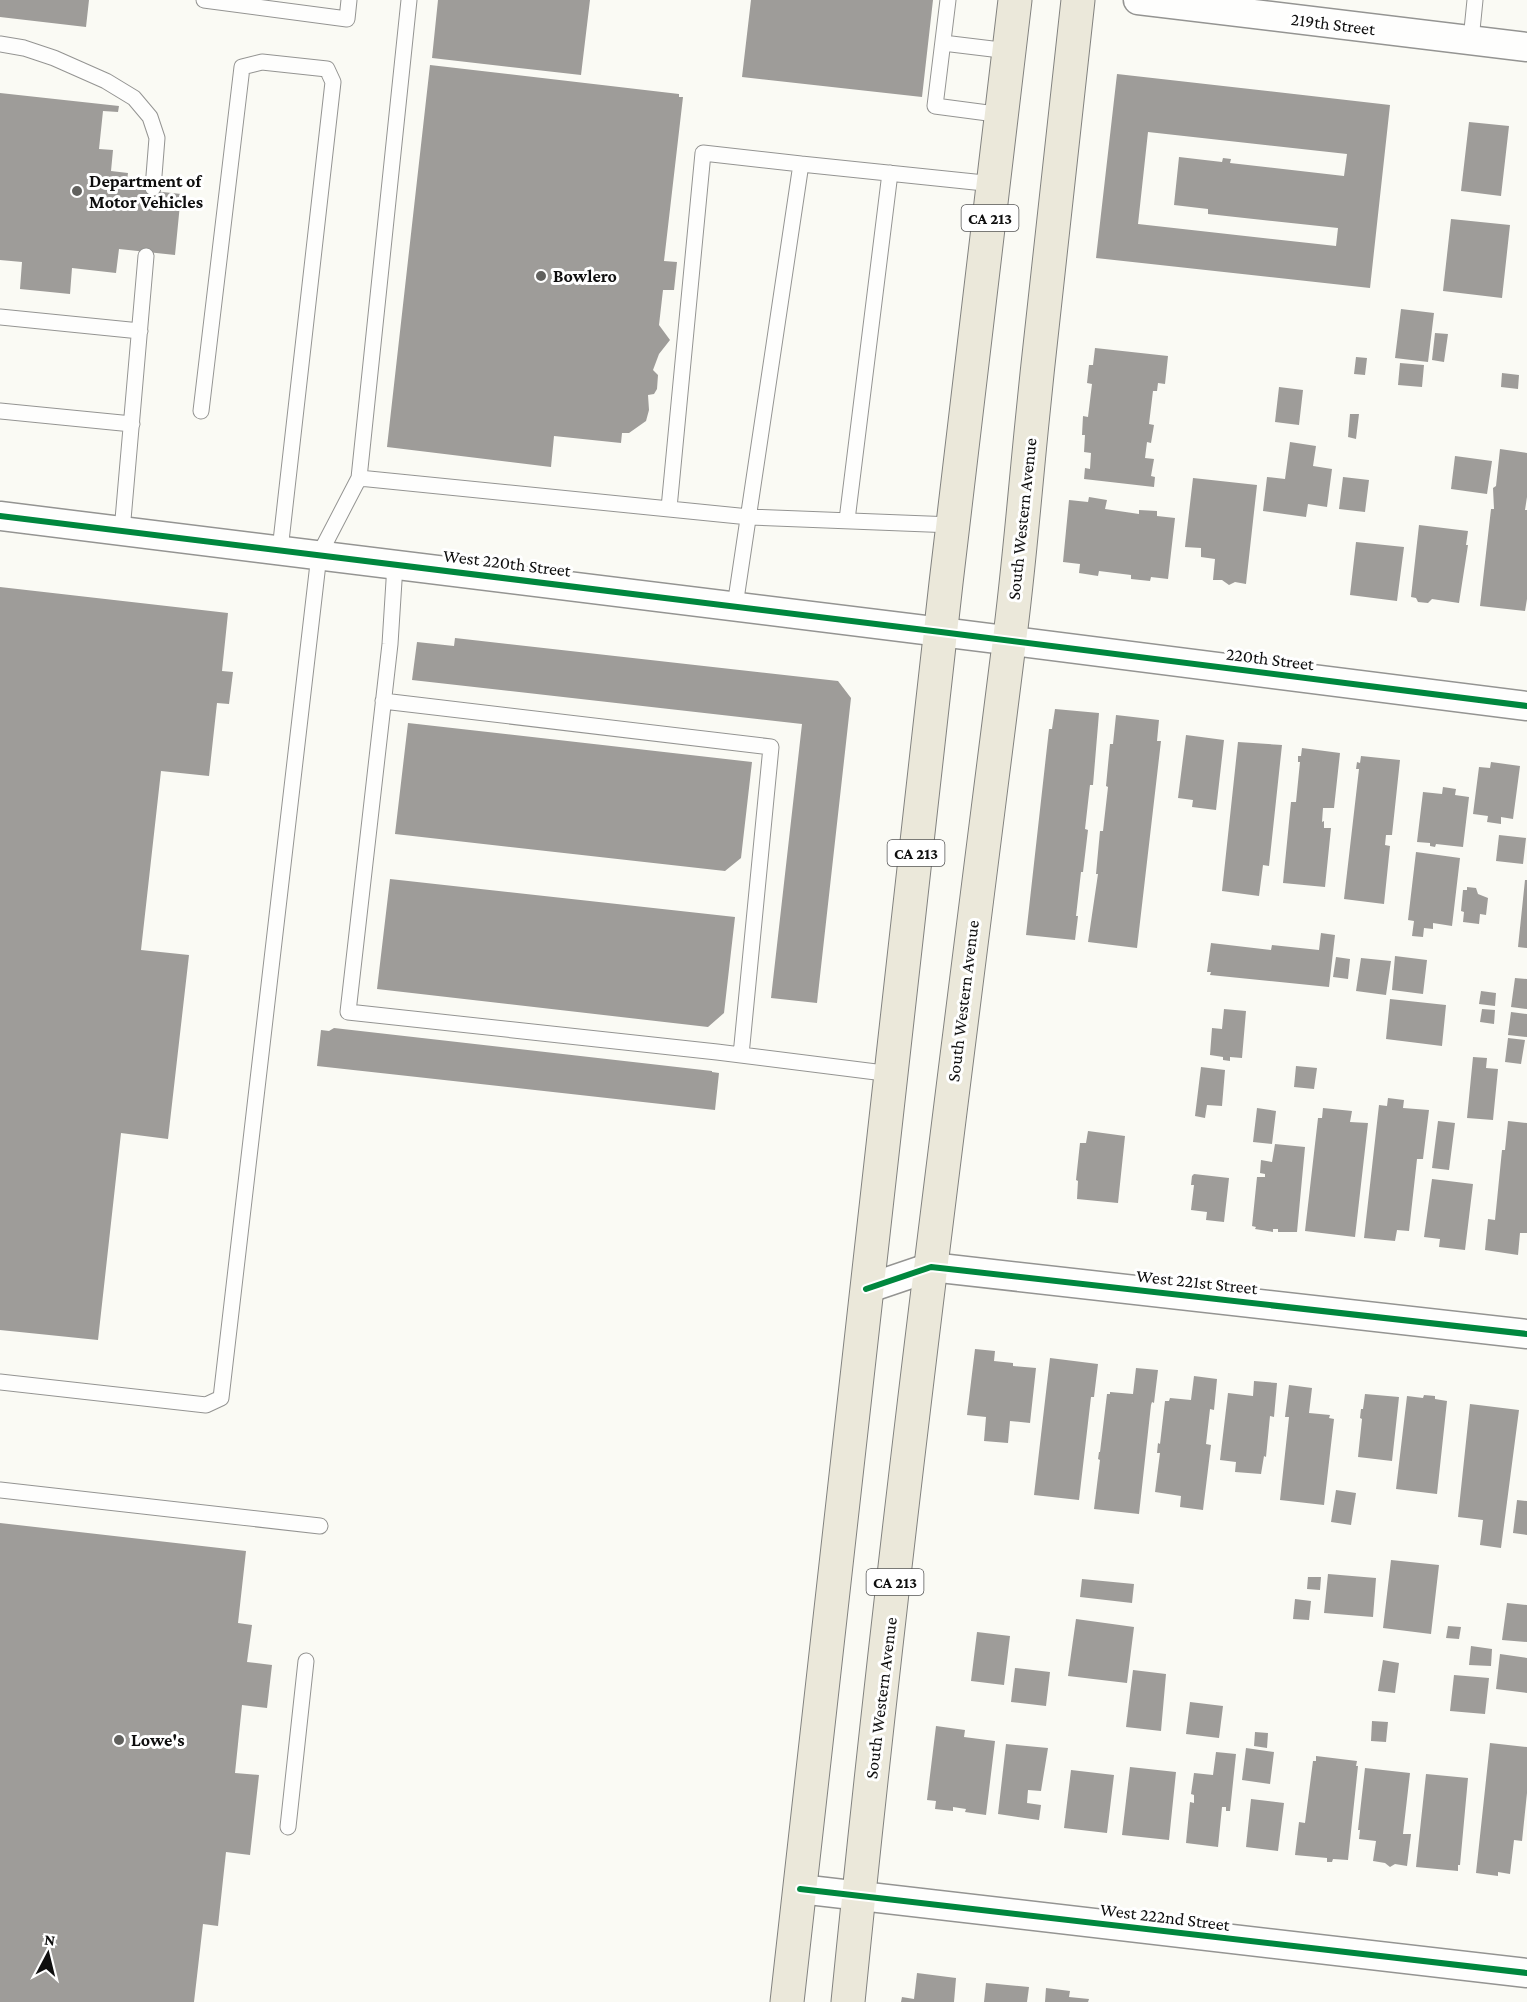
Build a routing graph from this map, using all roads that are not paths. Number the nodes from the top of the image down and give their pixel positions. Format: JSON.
{"nodes":[{"id":1,"x":204,"y":0,"type":"edge"},
{"id":2,"x":349,"y":0,"type":"edge"},
{"id":3,"x":409,"y":0,"type":"edge"},
{"id":4,"x":948,"y":0,"type":"edge"},
{"id":5,"x":1016,"y":0,"type":"edge"},
{"id":6,"x":1078,"y":0,"type":"edge"},
{"id":7,"x":1138,"y":0,"type":"edge"},
{"id":8,"x":1475,"y":0,"type":"edge"},
{"id":9,"x":1471,"y":40,"type":"junction"},
{"id":10,"x":943,"y":43,"type":"junction"},
{"id":11,"x":0,"y":44,"type":"edge"},
{"id":12,"x":1527,"y":47,"type":"edge"},
{"id":13,"x":1010,"y":51,"type":"junction"},
{"id":14,"x":1003,"y":115,"type":"junction"},
{"id":15,"x":801,"y":164,"type":"junction"},
{"id":16,"x":890,"y":173,"type":"junction"},
{"id":17,"x":994,"y":184,"type":"junction"},
{"id":18,"x":153,"y":188,"type":"dead end"},
{"id":19,"x":146,"y":256,"type":"dead end"},
{"id":20,"x":0,"y":317,"type":"edge"},
{"id":21,"x":140,"y":331,"type":"junction"},
{"id":22,"x":0,"y":411,"type":"edge"},
{"id":23,"x":201,"y":411,"type":"dead end"},
{"id":24,"x":132,"y":424,"type":"junction"},
{"id":25,"x":359,"y":478,"type":"junction"},
{"id":26,"x":669,"y":508,"type":"junction"},
{"id":27,"x":0,"y":516,"type":"edge"},
{"id":28,"x":748,"y":517,"type":"junction"},
{"id":29,"x":847,"y":520,"type":"junction"},
{"id":30,"x":953,"y":525,"type":"junction"},
{"id":31,"x":122,"y":531,"type":"junction"},
{"id":32,"x":280,"y":550,"type":"junction"},
{"id":33,"x":319,"y":555,"type":"junction"},
{"id":34,"x":395,"y":564,"type":"junction"},
{"id":35,"x":735,"y":606,"type":"junction"},
{"id":36,"x":941,"y":632,"type":"junction"},
{"id":37,"x":1010,"y":641,"type":"junction"},
{"id":38,"x":383,"y":701,"type":"junction"},
{"id":39,"x":1527,"y":706,"type":"edge"},
{"id":40,"x":741,"y":1055,"type":"junction"},
{"id":41,"x":892,"y":1074,"type":"junction"},
{"id":42,"x":931,"y":1267,"type":"junction"},
{"id":43,"x":866,"y":1289,"type":"junction"},
{"id":44,"x":1527,"y":1334,"type":"edge"},
{"id":45,"x":0,"y":1382,"type":"edge"},
{"id":46,"x":0,"y":1490,"type":"edge"},
{"id":47,"x":320,"y":1526,"type":"dead end"},
{"id":48,"x":306,"y":1660,"type":"dead end"},
{"id":49,"x":288,"y":1827,"type":"dead end"},
{"id":50,"x":800,"y":1890,"type":"junction"},
{"id":51,"x":859,"y":1897,"type":"junction"},
{"id":52,"x":1527,"y":1973,"type":"edge"},
{"id":53,"x":787,"y":2002,"type":"edge"},
{"id":54,"x":848,"y":2002,"type":"edge"}],
"edges":[{"from":1,"to":2,"type":"lane"},
{"from":3,"to":25,"type":"lane"},
{"from":4,"to":10,"type":"lane"},
{"from":5,"to":13,"type":"main road","number":"CA 213"},
{"from":6,"to":37,"type":"main road","name":"South Western Avenue","number":"CA 213"},
{"from":7,"to":9,"type":"street","name":"219th Street"},
{"from":8,"to":9,"type":"lane"},
{"from":9,"to":12,"type":"street","name":"219th Street"},
{"from":10,"to":13,"type":"lane"},
{"from":10,"to":14,"type":"lane"},
{"from":11,"to":18,"type":"lane"},
{"from":13,"to":14,"type":"main road","number":"CA 213"},
{"from":14,"to":17,"type":"main road","number":"CA 213"},
{"from":15,"to":16,"type":"lane"},
{"from":15,"to":26,"type":"lane"},
{"from":15,"to":28,"type":"lane"},
{"from":16,"to":17,"type":"lane"},
{"from":16,"to":29,"type":"lane"},
{"from":17,"to":30,"type":"main road","number":"CA 213"},
{"from":19,"to":21,"type":"lane"},
{"from":20,"to":21,"type":"lane"},
{"from":21,"to":24,"type":"lane"},
{"from":22,"to":24,"type":"lane"},
{"from":23,"to":32,"type":"lane"},
{"from":24,"to":31,"type":"lane"},
{"from":25,"to":26,"type":"lane"},
{"from":25,"to":33,"type":"lane"},
{"from":26,"to":28,"type":"lane"},
{"from":27,"to":31,"type":"street","name":"West 220th Street"},
{"from":28,"to":29,"type":"lane"},
{"from":28,"to":35,"type":"lane"},
{"from":29,"to":30,"type":"lane"},
{"from":30,"to":36,"type":"main road","number":"CA 213"},
{"from":31,"to":32,"type":"street","name":"West 220th Street"},
{"from":32,"to":33,"type":"street","name":"West 220th Street"},
{"from":33,"to":34,"type":"street","name":"West 220th Street"},
{"from":33,"to":45,"type":"lane"},
{"from":34,"to":35,"type":"street","name":"West 220th Street"},
{"from":34,"to":38,"type":"lane"},
{"from":35,"to":36,"type":"street","name":"West 220th Street"},
{"from":36,"to":37,"type":"street","name":"West 220th Street"},
{"from":36,"to":41,"type":"main road","number":"CA 213"},
{"from":37,"to":39,"type":"street","name":"220th Street"},
{"from":37,"to":42,"type":"main road","name":"South Western Avenue","number":"CA 213"},
{"from":38,"to":40,"type":"lane"},
{"from":38,"to":40,"type":"lane"},
{"from":40,"to":41,"type":"lane"},
{"from":41,"to":43,"type":"main road","number":"CA 213"},
{"from":42,"to":43,"type":"street","name":"West 221st Street"},
{"from":42,"to":44,"type":"street","name":"West 221st Street"},
{"from":42,"to":51,"type":"main road","name":"South Western Avenue","number":"CA 213"},
{"from":43,"to":50,"type":"main road","number":"CA 213"},
{"from":46,"to":47,"type":"lane"},
{"from":48,"to":49,"type":"lane"},
{"from":50,"to":51,"type":"street","name":"West 222nd Street"},
{"from":50,"to":53,"type":"main road","number":"CA 213"},
{"from":51,"to":52,"type":"street","name":"West 222nd Street"},
{"from":51,"to":54,"type":"main road","name":"South Western Avenue","number":"CA 213"}]}
